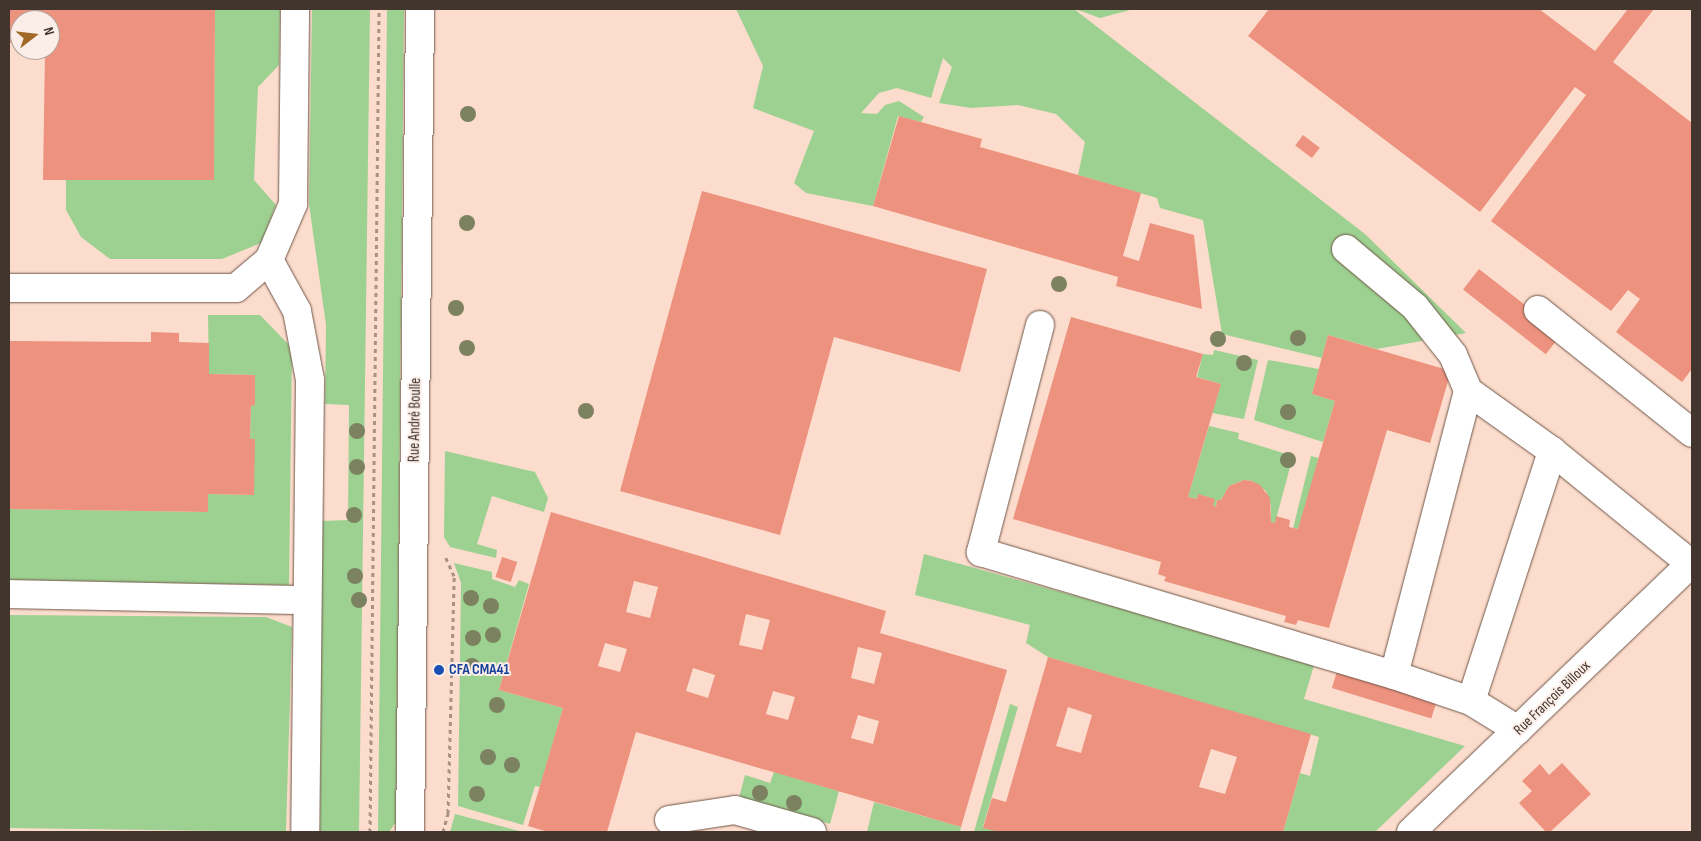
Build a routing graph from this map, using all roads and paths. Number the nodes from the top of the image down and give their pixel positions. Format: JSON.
{"nodes":[{"id":1,"x":295,"y":9,"type":"edge"},
{"id":2,"x":379,"y":9,"type":"edge"},
{"id":3,"x":420,"y":9,"type":"edge"},
{"id":4,"x":1346,"y":249,"type":"dead end"},
{"id":5,"x":269,"y":260,"type":"junction"},
{"id":6,"x":9,"y":288,"type":"edge"},
{"id":7,"x":1538,"y":310,"type":"dead end"},
{"id":8,"x":1040,"y":325,"type":"dead end"},
{"id":9,"x":1468,"y":391,"type":"junction"},
{"id":10,"x":1692,"y":432,"type":"edge"},
{"id":11,"x":1552,"y":451,"type":"junction"},
{"id":12,"x":1692,"y":564,"type":"edge"},
{"id":13,"x":9,"y":594,"type":"edge"},
{"id":14,"x":307,"y":600,"type":"junction"},
{"id":15,"x":1394,"y":675,"type":"junction"},
{"id":16,"x":1471,"y":701,"type":"junction"},
{"id":17,"x":1518,"y":730,"type":"junction"},
{"id":18,"x":669,"y":820,"type":"dead end"},
{"id":19,"x":305,"y":832,"type":"edge"},
{"id":20,"x":370,"y":832,"type":"edge"},
{"id":21,"x":410,"y":832,"type":"edge"},
{"id":22,"x":812,"y":832,"type":"edge"},
{"id":23,"x":1411,"y":832,"type":"edge"}],
"edges":[{"from":1,"to":5,"type":"street"},
{"from":2,"to":20,"type":"path"},
{"from":3,"to":21,"type":"street","name":"Rue André Boulle"},
{"from":4,"to":9,"type":"street"},
{"from":5,"to":6,"type":"street"},
{"from":5,"to":14,"type":"street"},
{"from":7,"to":10,"type":"street"},
{"from":8,"to":15,"type":"street"},
{"from":9,"to":11,"type":"street"},
{"from":9,"to":15,"type":"street"},
{"from":11,"to":12,"type":"street"},
{"from":11,"to":16,"type":"street"},
{"from":12,"to":17,"type":"street","name":"Rue François Billoux"},
{"from":13,"to":14,"type":"street"},
{"from":14,"to":19,"type":"street"},
{"from":15,"to":16,"type":"street"},
{"from":16,"to":17,"type":"street"},
{"from":17,"to":23,"type":"street","name":"Rue François Billoux"},
{"from":18,"to":22,"type":"street"}]}
